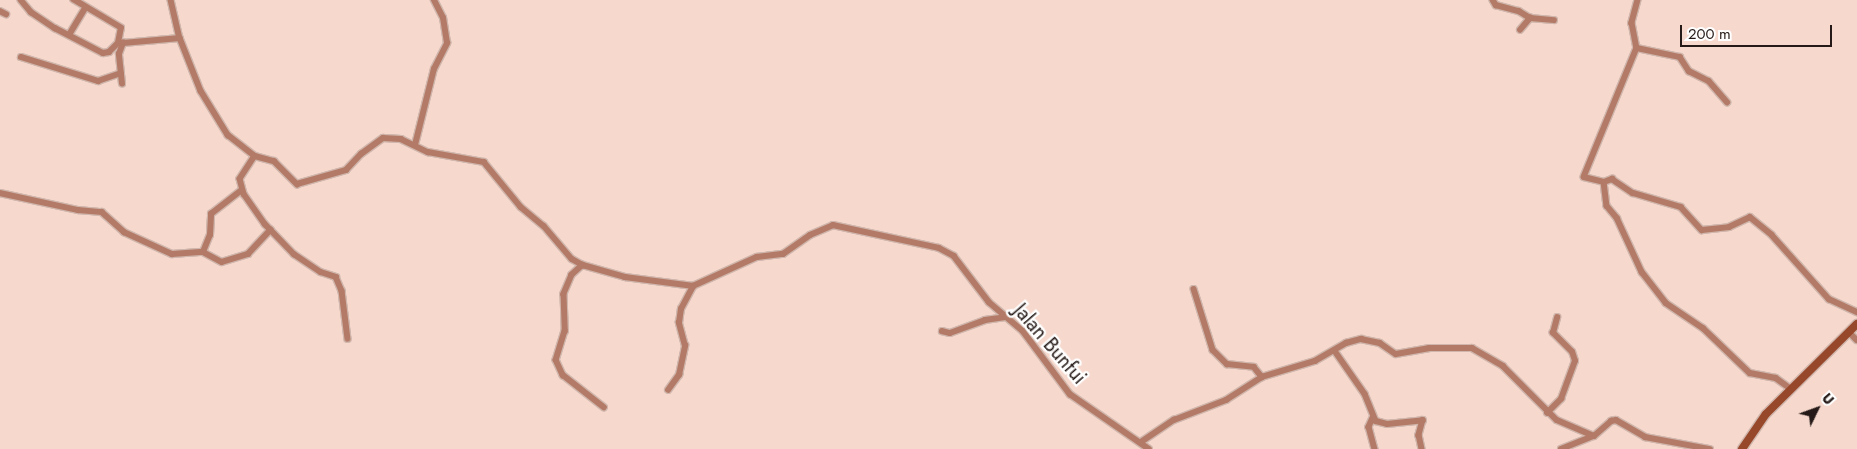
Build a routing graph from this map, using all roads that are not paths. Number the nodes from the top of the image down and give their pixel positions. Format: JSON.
{"nodes":[{"id":1,"x":22,"y":0,"type":"edge"},
{"id":2,"x":74,"y":0,"type":"edge"},
{"id":3,"x":171,"y":0,"type":"edge"},
{"id":4,"x":434,"y":0,"type":"edge"},
{"id":5,"x":1493,"y":0,"type":"edge"},
{"id":6,"x":1638,"y":0,"type":"edge"},
{"id":7,"x":85,"y":8,"type":"junction"},
{"id":8,"x":1530,"y":18,"type":"junction"},
{"id":9,"x":1554,"y":20,"type":"dead end"},
{"id":10,"x":1520,"y":30,"type":"dead end"},
{"id":11,"x":68,"y":35,"type":"junction"},
{"id":12,"x":180,"y":38,"type":"junction"},
{"id":13,"x":120,"y":43,"type":"junction"},
{"id":14,"x":1638,"y":48,"type":"junction"},
{"id":15,"x":21,"y":57,"type":"dead end"},
{"id":16,"x":121,"y":73,"type":"junction"},
{"id":17,"x":122,"y":84,"type":"dead end"},
{"id":18,"x":1727,"y":102,"type":"dead end"},
{"id":19,"x":415,"y":145,"type":"junction"},
{"id":20,"x":255,"y":156,"type":"junction"},
{"id":21,"x":1604,"y":182,"type":"junction"},
{"id":22,"x":242,"y":190,"type":"junction"},
{"id":23,"x":0,"y":193,"type":"edge"},
{"id":24,"x":270,"y":230,"type":"junction"},
{"id":25,"x":203,"y":252,"type":"junction"},
{"id":26,"x":582,"y":265,"type":"junction"},
{"id":27,"x":693,"y":286,"type":"junction"},
{"id":28,"x":1194,"y":289,"type":"dead end"},
{"id":29,"x":1857,"y":312,"type":"edge"},
{"id":30,"x":1007,"y":317,"type":"junction"},
{"id":31,"x":1557,"y":318,"type":"dead end"},
{"id":32,"x":1857,"y":324,"type":"edge"},
{"id":33,"x":942,"y":331,"type":"dead end"},
{"id":34,"x":1849,"y":332,"type":"junction"},
{"id":35,"x":348,"y":339,"type":"dead end"},
{"id":36,"x":1857,"y":340,"type":"edge"},
{"id":37,"x":1336,"y":351,"type":"junction"},
{"id":38,"x":1262,"y":377,"type":"junction"},
{"id":39,"x":1791,"y":389,"type":"junction"},
{"id":40,"x":668,"y":390,"type":"dead end"},
{"id":41,"x":604,"y":407,"type":"dead end"},
{"id":42,"x":1547,"y":413,"type":"junction"},
{"id":43,"x":1373,"y":418,"type":"junction"},
{"id":44,"x":1594,"y":436,"type":"junction"},
{"id":45,"x":1141,"y":442,"type":"junction"},
{"id":46,"x":1149,"y":449,"type":"edge"},
{"id":47,"x":1375,"y":449,"type":"edge"},
{"id":48,"x":1422,"y":449,"type":"edge"},
{"id":49,"x":1561,"y":449,"type":"edge"},
{"id":50,"x":1710,"y":449,"type":"edge"},
{"id":51,"x":1742,"y":449,"type":"edge"}],
"edges":[{"from":1,"to":11,"type":"street"},
{"from":2,"to":7,"type":"street"},
{"from":3,"to":12,"type":"street"},
{"from":4,"to":19,"type":"street"},
{"from":5,"to":8,"type":"street"},
{"from":6,"to":14,"type":"street"},
{"from":7,"to":11,"type":"street"},
{"from":7,"to":13,"type":"street"},
{"from":8,"to":9,"type":"street"},
{"from":8,"to":10,"type":"street"},
{"from":11,"to":13,"type":"street"},
{"from":12,"to":13,"type":"street"},
{"from":12,"to":20,"type":"street"},
{"from":13,"to":16,"type":"street"},
{"from":14,"to":18,"type":"street"},
{"from":14,"to":21,"type":"street"},
{"from":15,"to":16,"type":"street"},
{"from":16,"to":17,"type":"street"},
{"from":19,"to":20,"type":"street"},
{"from":19,"to":26,"type":"street"},
{"from":20,"to":22,"type":"street"},
{"from":21,"to":29,"type":"street"},
{"from":21,"to":39,"type":"street"},
{"from":22,"to":24,"type":"street"},
{"from":22,"to":25,"type":"street"},
{"from":23,"to":25,"type":"street"},
{"from":24,"to":25,"type":"street"},
{"from":24,"to":35,"type":"street"},
{"from":26,"to":27,"type":"street"},
{"from":26,"to":41,"type":"street"},
{"from":27,"to":30,"type":"street","name":"Jalan Bunfui"},
{"from":27,"to":40,"type":"street"},
{"from":28,"to":38,"type":"street"},
{"from":30,"to":33,"type":"street"},
{"from":30,"to":45,"type":"street","name":"Jalan Bunfui"},
{"from":31,"to":42,"type":"street"},
{"from":32,"to":34,"type":"street"},
{"from":34,"to":36,"type":"street"},
{"from":34,"to":39,"type":"street"},
{"from":37,"to":38,"type":"street"},
{"from":37,"to":42,"type":"street"},
{"from":37,"to":43,"type":"street"},
{"from":38,"to":45,"type":"street"},
{"from":39,"to":51,"type":"street"},
{"from":42,"to":44,"type":"street"},
{"from":43,"to":47,"type":"street"},
{"from":43,"to":48,"type":"street"},
{"from":44,"to":49,"type":"street"},
{"from":44,"to":50,"type":"street"},
{"from":45,"to":46,"type":"street","name":"Jalan Bunfui"}]}
